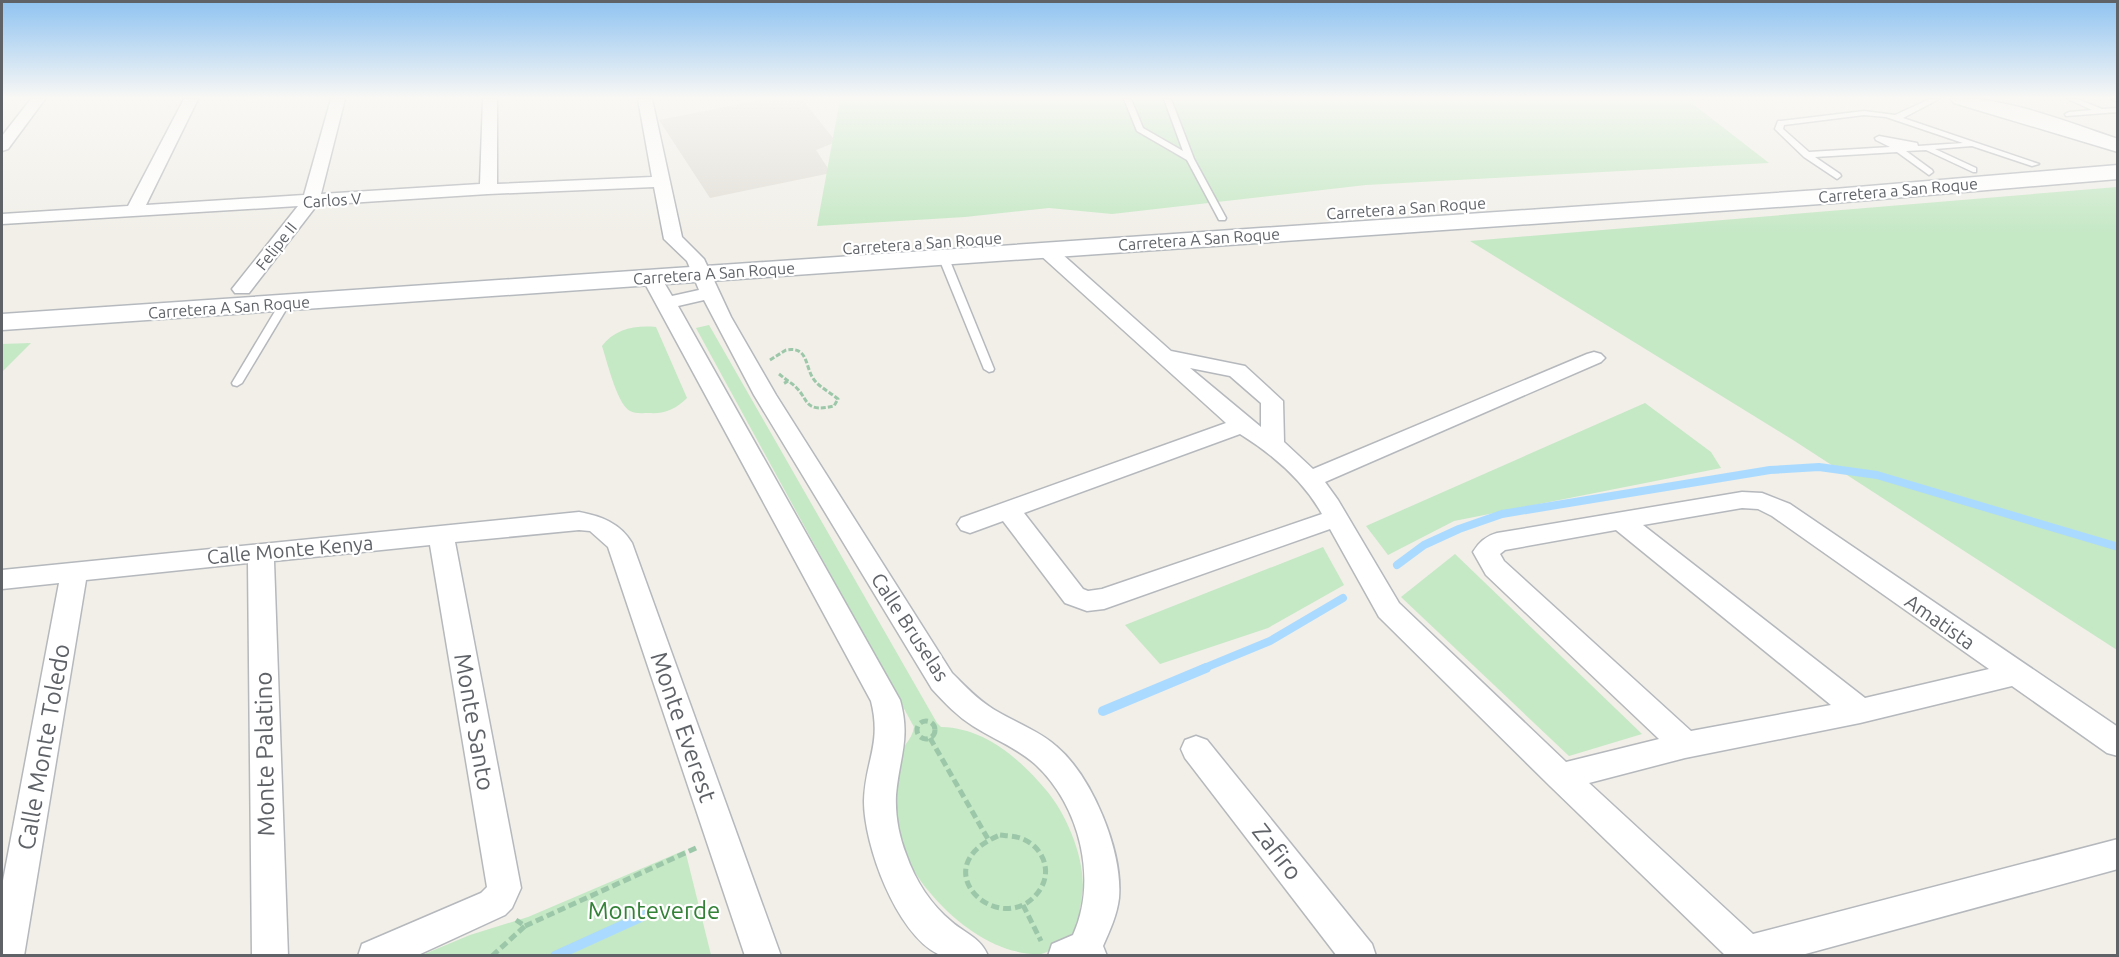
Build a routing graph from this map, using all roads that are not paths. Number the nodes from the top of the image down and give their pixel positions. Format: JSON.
{"nodes":[{"id":1,"x":168,"y":144,"type":"edge"},
{"id":2,"x":326,"y":144,"type":"edge"},
{"id":3,"x":489,"y":144,"type":"edge"},
{"id":4,"x":655,"y":144,"type":"edge"},
{"id":5,"x":1164,"y":144,"type":"edge"},
{"id":6,"x":1184,"y":144,"type":"edge"},
{"id":7,"x":1795,"y":144,"type":"edge"},
{"id":8,"x":1889,"y":144,"type":"edge"},
{"id":9,"x":1893,"y":144,"type":"edge"},
{"id":10,"x":1971,"y":144,"type":"edge"},
{"id":11,"x":2062,"y":144,"type":"edge"},
{"id":12,"x":1975,"y":145,"type":"junction"},
{"id":13,"x":1897,"y":150,"type":"junction"},
{"id":14,"x":1807,"y":155,"type":"junction"},
{"id":15,"x":1190,"y":159,"type":"junction"},
{"id":16,"x":2055,"y":159,"type":"junction"},
{"id":17,"x":1927,"y":160,"type":"junction"},
{"id":18,"x":2115,"y":169,"type":"edge"},
{"id":19,"x":1837,"y":176,"type":"junction"},
{"id":20,"x":663,"y":182,"type":"junction"},
{"id":21,"x":488,"y":189,"type":"junction"},
{"id":22,"x":311,"y":201,"type":"junction"},
{"id":23,"x":134,"y":211,"type":"junction"},
{"id":24,"x":1222,"y":218,"type":"junction"},
{"id":25,"x":2,"y":219,"type":"edge"},
{"id":26,"x":1426,"y":223,"type":"joint"},
{"id":27,"x":1309,"y":232,"type":"junction"},
{"id":28,"x":1155,"y":242,"type":"junction"},
{"id":29,"x":1046,"y":250,"type":"junction"},
{"id":30,"x":943,"y":256,"type":"junction"},
{"id":31,"x":702,"y":276,"type":"junction"},
{"id":32,"x":652,"y":278,"type":"junction"},
{"id":33,"x":242,"y":289,"type":"junction"},
{"id":34,"x":285,"y":303,"type":"junction"},
{"id":35,"x":665,"y":303,"type":"junction"},
{"id":36,"x":2,"y":304,"type":"edge"},
{"id":37,"x":2,"y":322,"type":"edge"},
{"id":38,"x":1164,"y":355,"type":"junction"},
{"id":39,"x":1594,"y":358,"type":"dead end"},
{"id":40,"x":990,"y":369,"type":"dead end"},
{"id":41,"x":237,"y":383,"type":"dead end"},
{"id":42,"x":1242,"y":425,"type":"junction"},
{"id":43,"x":1272,"y":444,"type":"junction"},
{"id":44,"x":1310,"y":479,"type":"junction"},
{"id":45,"x":1008,"y":510,"type":"junction"},
{"id":46,"x":1336,"y":518,"type":"junction"},
{"id":47,"x":579,"y":521,"type":"joint"},
{"id":48,"x":1622,"y":521,"type":"junction"},
{"id":49,"x":970,"y":524,"type":"dead end"},
{"id":50,"x":441,"y":536,"type":"junction"},
{"id":51,"x":261,"y":552,"type":"junction"},
{"id":52,"x":74,"y":573,"type":"junction"},
{"id":53,"x":2,"y":579,"type":"edge"},
{"id":54,"x":2015,"y":674,"type":"junction"},
{"id":55,"x":1860,"y":711,"type":"junction"},
{"id":56,"x":2118,"y":744,"type":"edge"},
{"id":57,"x":1685,"y":745,"type":"junction"},
{"id":58,"x":1196,"y":749,"type":"dead end"},
{"id":59,"x":1561,"y":777,"type":"junction"},
{"id":60,"x":2118,"y":854,"type":"edge"},
{"id":61,"x":1071,"y":951,"type":"edge"},
{"id":62,"x":1750,"y":954,"type":"edge"},
{"id":63,"x":6,"y":956,"type":"edge"},
{"id":64,"x":270,"y":956,"type":"edge"},
{"id":65,"x":375,"y":956,"type":"edge"},
{"id":66,"x":763,"y":956,"type":"edge"},
{"id":67,"x":971,"y":956,"type":"edge"},
{"id":68,"x":1359,"y":956,"type":"edge"}],
"edges":[{"from":1,"to":23,"type":"street"},
{"from":2,"to":22,"type":"street","name":"Felipe II"},
{"from":3,"to":21,"type":"street"},
{"from":4,"to":20,"type":"street"},
{"from":5,"to":15,"type":"lane"},
{"from":6,"to":15,"type":"lane"},
{"from":7,"to":14,"type":"lane"},
{"from":8,"to":13,"type":"lane"},
{"from":9,"to":17,"type":"lane"},
{"from":10,"to":12,"type":"lane"},
{"from":11,"to":16,"type":"main road"},
{"from":12,"to":16,"type":"lane"},
{"from":12,"to":17,"type":"lane"},
{"from":13,"to":14,"type":"lane"},
{"from":13,"to":17,"type":"lane"},
{"from":13,"to":17,"type":"lane"},
{"from":14,"to":19,"type":"lane"},
{"from":15,"to":24,"type":"lane"},
{"from":16,"to":17,"type":"main road","name":"Carretera a San Roque"},
{"from":16,"to":18,"type":"main road","name":"Carretera a San Roque"},
{"from":17,"to":19,"type":"main road","name":"Carretera a San Roque"},
{"from":18,"to":26,"type":"main road","name":"Carretera a San Roque"},
{"from":19,"to":24,"type":"main road","name":"Carretera a San Roque"},
{"from":20,"to":21,"type":"street","name":"Carlos V"},
{"from":20,"to":31,"type":"street","name":"Calle Bruselas"},
{"from":21,"to":22,"type":"street","name":"Carlos V"},
{"from":22,"to":23,"type":"street","name":"Carlos V"},
{"from":22,"to":33,"type":"street","name":"Felipe II"},
{"from":23,"to":25,"type":"street","name":"Carlos V"},
{"from":24,"to":27,"type":"main road"},
{"from":24,"to":28,"type":"main road"},
{"from":24,"to":31,"type":"main road","name":"Carretera a San Roque"},
{"from":26,"to":27,"type":"main road","name":"Carretera A San Roque"},
{"from":27,"to":28,"type":"main road","name":"Carretera A San Roque"},
{"from":28,"to":29,"type":"main road","name":"Carretera A San Roque"},
{"from":29,"to":30,"type":"main road","name":"Carretera A San Roque"},
{"from":29,"to":38,"type":"street"},
{"from":30,"to":31,"type":"main road","name":"Carretera A San Roque"},
{"from":30,"to":40,"type":"lane"},
{"from":31,"to":32,"type":"main road","name":"Carretera A San Roque"},
{"from":31,"to":33,"type":"main road","name":"Carretera A San Roque"},
{"from":31,"to":35,"type":"street"},
{"from":31,"to":61,"type":"street","name":"Calle Bruselas"},
{"from":32,"to":34,"type":"main road","name":"Carretera A San Roque"},
{"from":32,"to":35,"type":"street"},
{"from":33,"to":36,"type":"main road","name":"Carretera A San Roque"},
{"from":34,"to":37,"type":"main road","name":"Carretera A San Roque"},
{"from":34,"to":41,"type":"lane"},
{"from":35,"to":67,"type":"street"},
{"from":38,"to":42,"type":"street"},
{"from":38,"to":43,"type":"street"},
{"from":39,"to":44,"type":"street"},
{"from":42,"to":43,"type":"street"},
{"from":42,"to":45,"type":"street"},
{"from":43,"to":44,"type":"street"},
{"from":44,"to":46,"type":"street"},
{"from":45,"to":46,"type":"street"},
{"from":45,"to":49,"type":"street"},
{"from":46,"to":59,"type":"street"},
{"from":47,"to":50,"type":"street","name":"Calle Monte Kenya"},
{"from":47,"to":66,"type":"street","name":"Monte Everest"},
{"from":48,"to":54,"type":"street","name":"Amatista"},
{"from":48,"to":55,"type":"street"},
{"from":48,"to":57,"type":"street"},
{"from":50,"to":51,"type":"street","name":"Calle Monte Kenya"},
{"from":50,"to":65,"type":"street","name":"Monte Santo"},
{"from":51,"to":52,"type":"street","name":"Calle Monte Kenya"},
{"from":51,"to":64,"type":"street","name":"Monte Palatino"},
{"from":52,"to":53,"type":"street","name":"Calle Monte Kenya"},
{"from":52,"to":63,"type":"street","name":"Calle Monte Toledo"},
{"from":54,"to":55,"type":"street"},
{"from":54,"to":56,"type":"street","name":"Amatista"},
{"from":55,"to":57,"type":"street"},
{"from":57,"to":59,"type":"street"},
{"from":58,"to":68,"type":"street","name":"Zafiro"},
{"from":59,"to":62,"type":"street"},
{"from":60,"to":62,"type":"street"}]}
